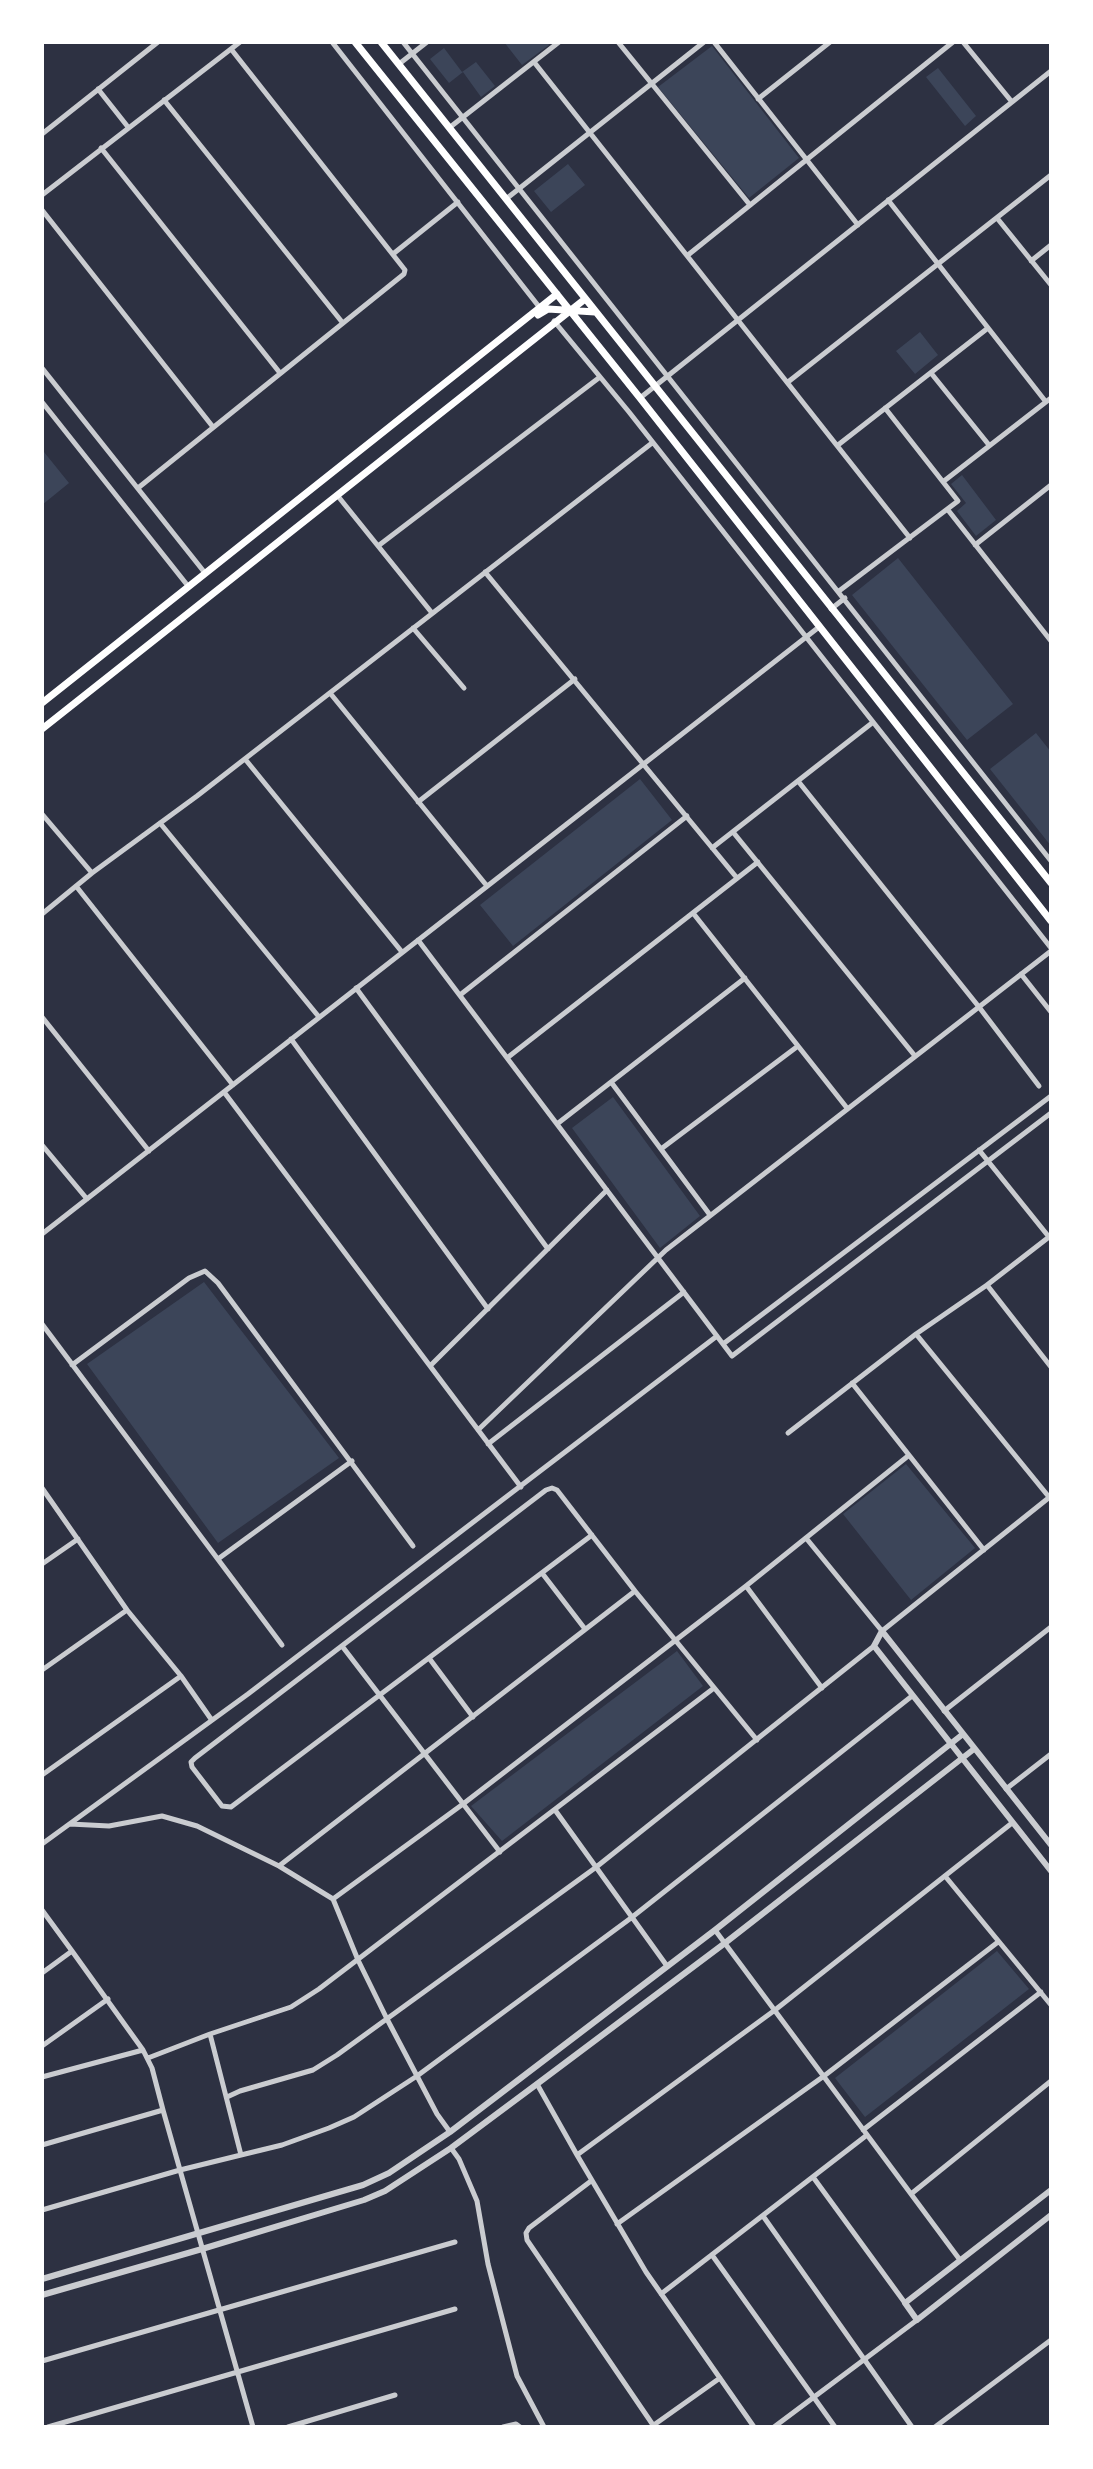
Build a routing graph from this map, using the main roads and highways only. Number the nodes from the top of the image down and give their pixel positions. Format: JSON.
{"nodes":[{"id":1,"x":355,"y":42,"type":"edge"},
{"id":2,"x":382,"y":42,"type":"edge"},
{"id":3,"x":557,"y":294,"type":"junction"},
{"id":4,"x":585,"y":299,"type":"junction"},
{"id":5,"x":570,"y":310,"type":"junction"},
{"id":6,"x":597,"y":314,"type":"junction"},
{"id":7,"x":493,"y":345,"type":"junction"},
{"id":8,"x":42,"y":703,"type":"edge"},
{"id":9,"x":42,"y":729,"type":"edge"},
{"id":10,"x":1051,"y":883,"type":"edge"},
{"id":11,"x":1051,"y":921,"type":"edge"}],
"edges":[{"from":1,"to":3,"type":"main road"},
{"from":2,"to":4,"type":"main road"},
{"from":3,"to":5,"type":"main road"},
{"from":3,"to":7,"type":"main road"},
{"from":4,"to":5,"type":"main road"},
{"from":4,"to":6,"type":"main road"},
{"from":5,"to":6,"type":"main road"},
{"from":5,"to":7,"type":"main road"},
{"from":5,"to":9,"type":"main road"},
{"from":5,"to":11,"type":"main road"},
{"from":6,"to":10,"type":"main road"},
{"from":7,"to":8,"type":"main road"}]}
